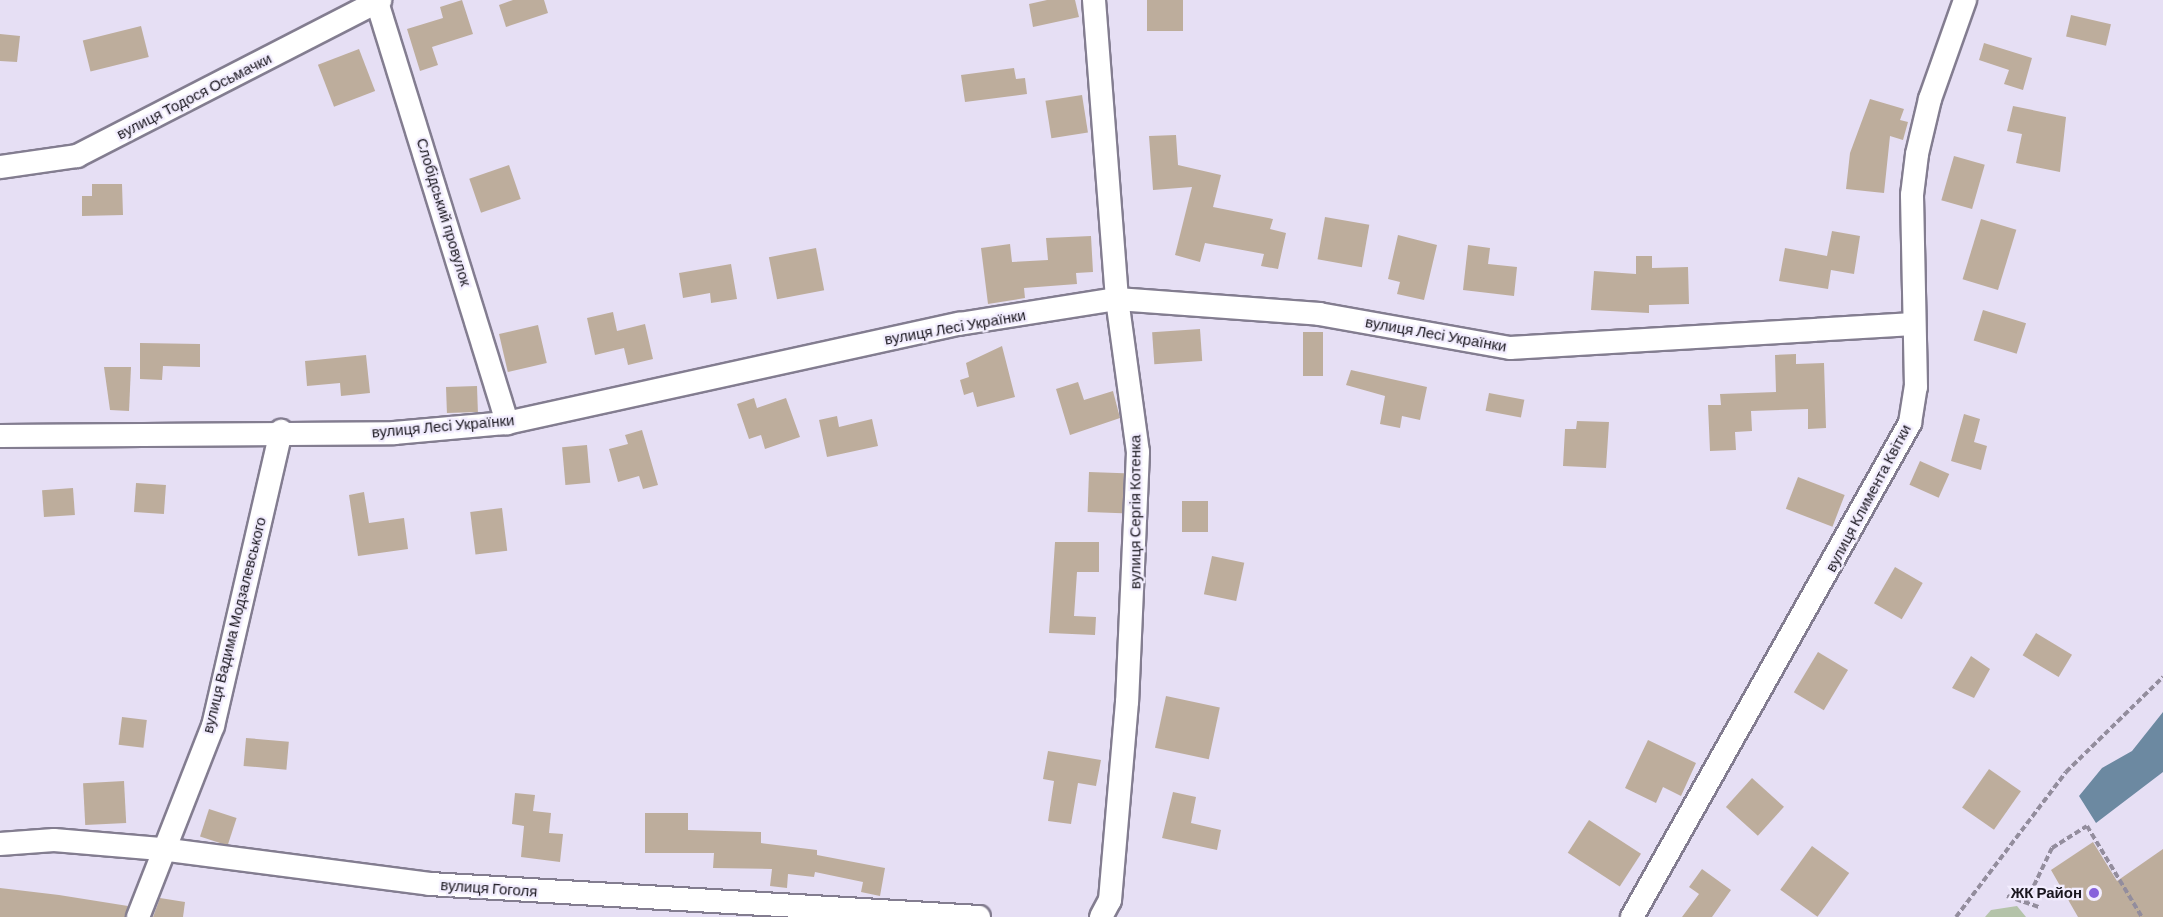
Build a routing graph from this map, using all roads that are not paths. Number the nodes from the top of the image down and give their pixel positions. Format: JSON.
{"nodes":[{"id":1,"x":1094,"y":0,"type":"edge"},
{"id":2,"x":1965,"y":0,"type":"edge"},
{"id":3,"x":379,"y":1,"type":"edge"},
{"id":4,"x":0,"y":167,"type":"edge"},
{"id":5,"x":1117,"y":299,"type":"junction"},
{"id":6,"x":1913,"y":324,"type":"junction"},
{"id":7,"x":507,"y":423,"type":"junction"},
{"id":8,"x":281,"y":430,"type":"junction"},
{"id":9,"x":0,"y":436,"type":"edge"},
{"id":10,"x":0,"y":844,"type":"edge"},
{"id":11,"x":161,"y":849,"type":"junction"},
{"id":12,"x":694,"y":910,"type":"edge"},
{"id":13,"x":138,"y":917,"type":"edge"},
{"id":14,"x":980,"y":917,"type":"edge"},
{"id":15,"x":1102,"y":917,"type":"edge"},
{"id":16,"x":1632,"y":917,"type":"edge"}],
"edges":[{"from":1,"to":5,"type":"street","name":"вулиця Сергія Котенка"},
{"from":2,"to":6,"type":"street","name":"вулиця Климента Квітки"},
{"from":3,"to":4,"type":"street","name":"вулиця Тодося Осьмачки"},
{"from":3,"to":7,"type":"street","name":"Слобідський провулок"},
{"from":5,"to":6,"type":"street","name":"вулиця Лесі Українки"},
{"from":5,"to":7,"type":"street","name":"вулиця Лесі Українки"},
{"from":5,"to":15,"type":"street","name":"вулиця Сергія Котенка"},
{"from":6,"to":16,"type":"street","name":"вулиця Климента Квітки"},
{"from":7,"to":8,"type":"street","name":"вулиця Лесі Українки"},
{"from":8,"to":9,"type":"street","name":"вулиця Лесі Українки"},
{"from":8,"to":11,"type":"street","name":"вулиця Вадима Модзалевського"},
{"from":10,"to":11,"type":"street","name":"вулиця Гоголя"},
{"from":11,"to":12,"type":"street","name":"вулиця Гоголя"},
{"from":11,"to":13,"type":"street","name":"вулиця Вадима Модзалевського"},
{"from":12,"to":14,"type":"street","name":"вулиця Гоголя"}]}
